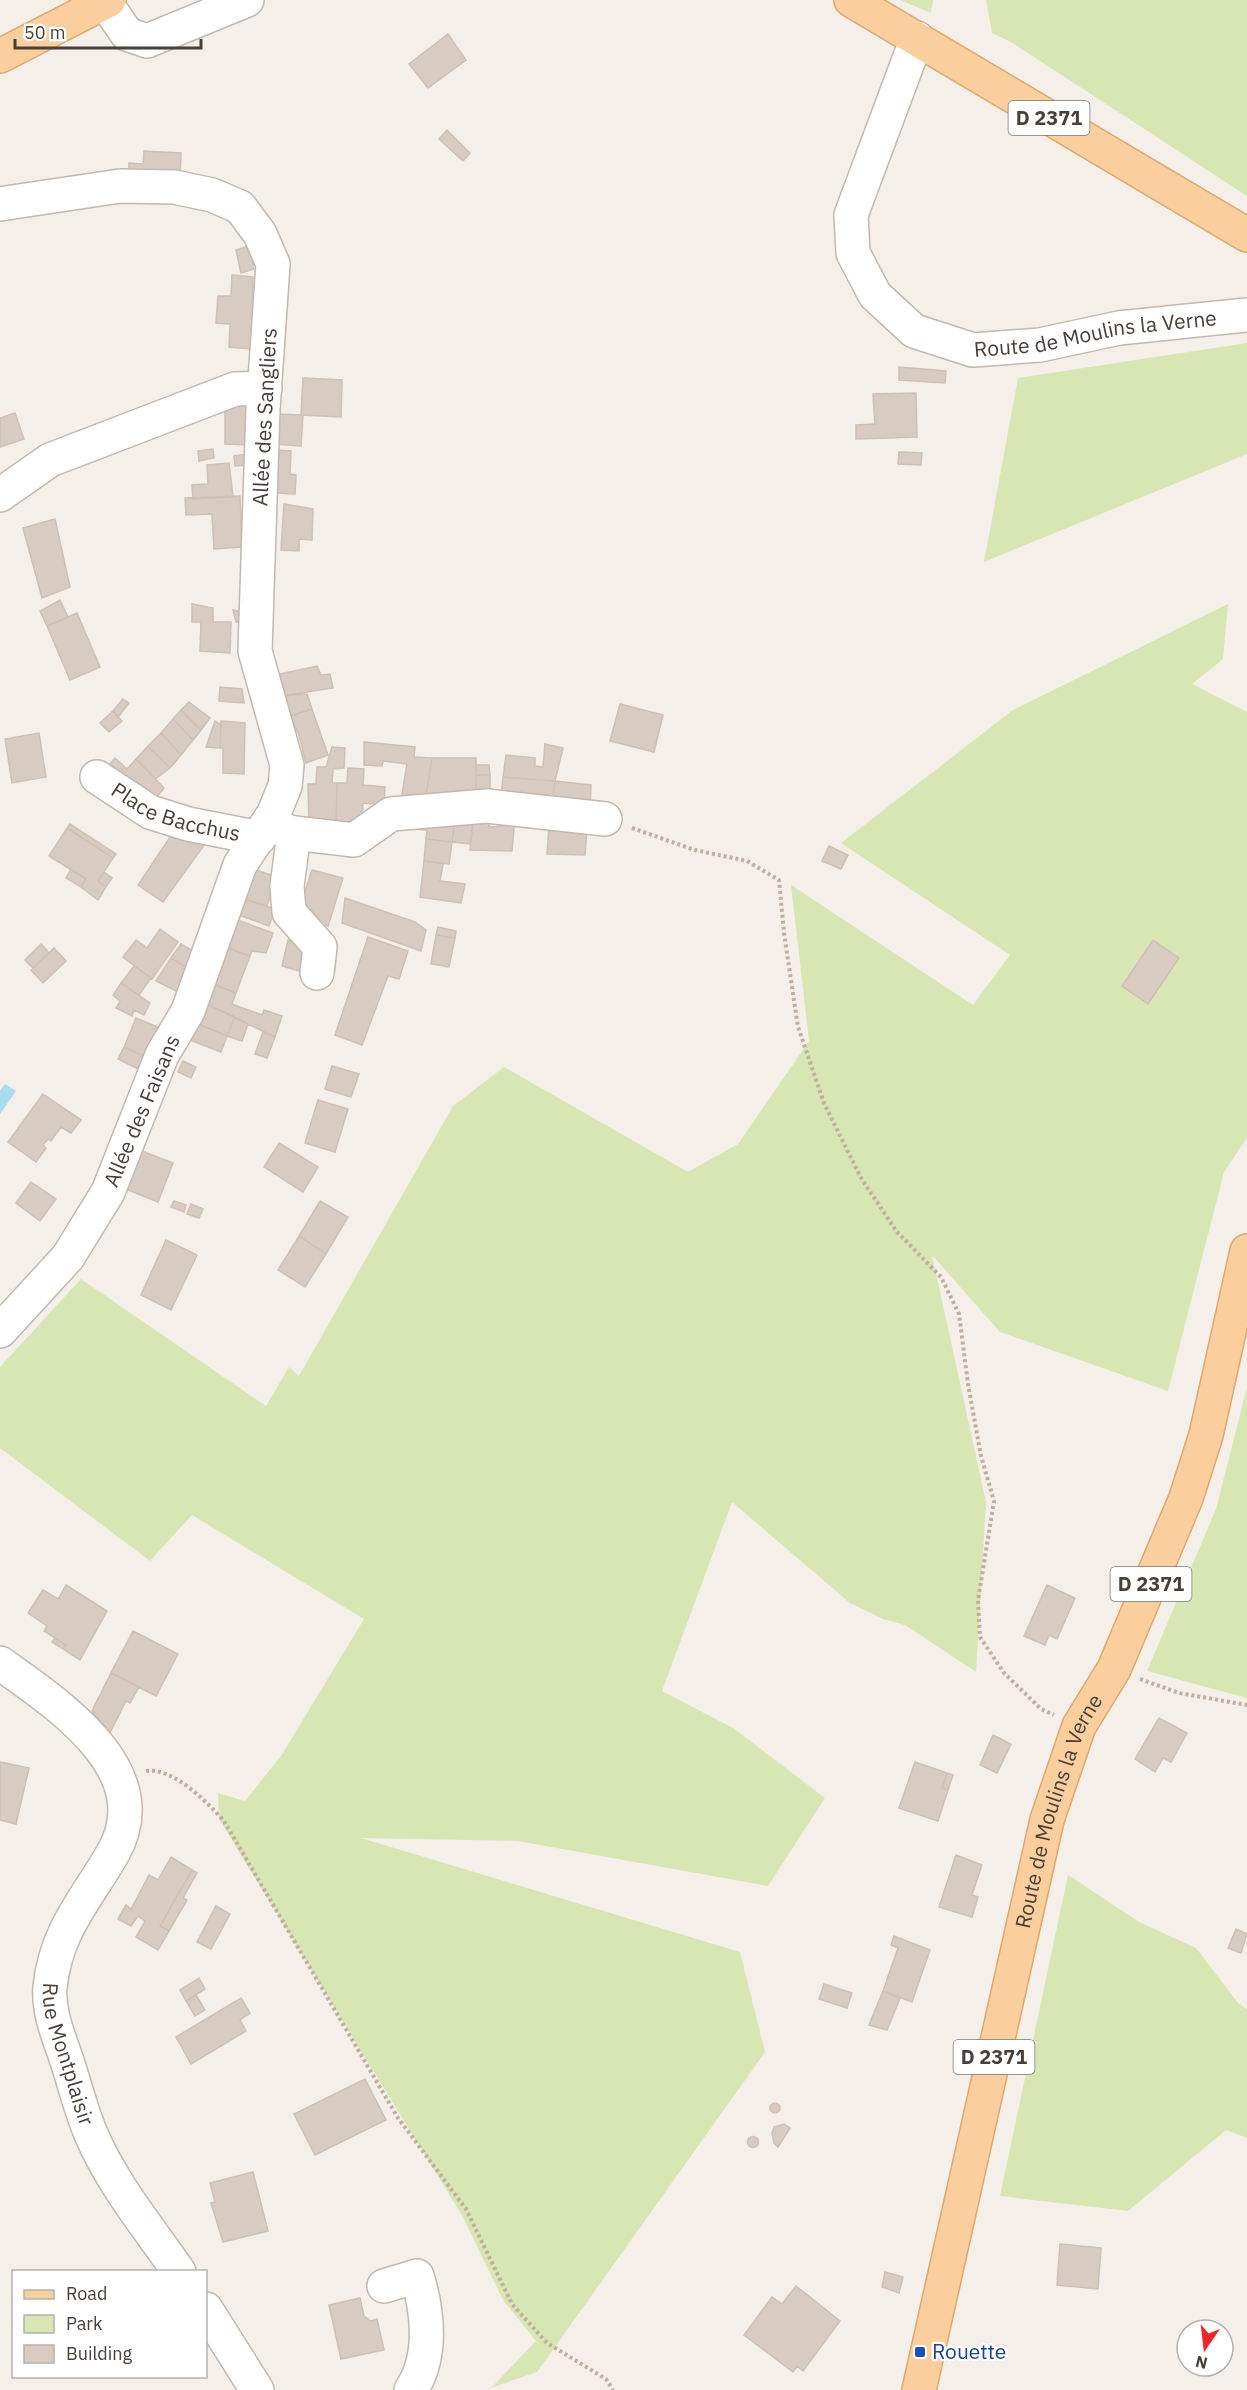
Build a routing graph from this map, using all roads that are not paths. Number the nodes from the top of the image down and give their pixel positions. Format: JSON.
{"nodes":[{"id":1,"x":247,"y":0,"type":"edge"},
{"id":2,"x":851,"y":0,"type":"edge"},
{"id":3,"x":107,"y":1,"type":"edge"},
{"id":4,"x":917,"y":38,"type":"junction"},
{"id":5,"x":0,"y":56,"type":"edge"},
{"id":6,"x":0,"y":204,"type":"edge"},
{"id":7,"x":1247,"y":235,"type":"edge"},
{"id":8,"x":1247,"y":315,"type":"edge"},
{"id":9,"x":265,"y":388,"type":"junction"},
{"id":10,"x":0,"y":495,"type":"edge"},
{"id":11,"x":97,"y":777,"type":"dead end"},
{"id":12,"x":605,"y":819,"type":"road end"},
{"id":13,"x":273,"y":832,"type":"junction"},
{"id":14,"x":240,"y":865,"type":"joint"},
{"id":15,"x":317,"y":973,"type":"dead end"},
{"id":16,"x":1247,"y":1251,"type":"edge"},
{"id":17,"x":0,"y":1331,"type":"edge"},
{"id":18,"x":0,"y":1663,"type":"edge"},
{"id":19,"x":178,"y":2270,"type":"edge"},
{"id":20,"x":384,"y":2286,"type":"dead end"},
{"id":21,"x":207,"y":2312,"type":"edge"},
{"id":22,"x":257,"y":2390,"type":"edge"},
{"id":23,"x":411,"y":2390,"type":"edge"},
{"id":24,"x":919,"y":2390,"type":"edge"}],
"edges":[{"from":1,"to":3,"type":"street"},
{"from":2,"to":4,"type":"main road","number":"D 2371"},
{"from":3,"to":5,"type":"main road"},
{"from":4,"to":7,"type":"main road","number":"D 2371"},
{"from":4,"to":8,"type":"street","name":"Route de Moulins la Verne"},
{"from":6,"to":9,"type":"street","name":"Allée des Sangliers"},
{"from":9,"to":10,"type":"street"},
{"from":9,"to":13,"type":"street","name":"Allée des Sangliers"},
{"from":11,"to":13,"type":"street","name":"Place Bacchus"},
{"from":12,"to":13,"type":"street","name":"Place Bacchus"},
{"from":13,"to":14,"type":"street","name":"Allée des Sangliers"},
{"from":13,"to":15,"type":"street"},
{"from":14,"to":17,"type":"street","name":"Allée des Faisans"},
{"from":16,"to":24,"type":"main road","name":"Route de Moulins la Verne","number":"D 2371"},
{"from":18,"to":19,"type":"street","name":"Rue Montplaisir"},
{"from":20,"to":23,"type":"street"},
{"from":21,"to":22,"type":"street"}]}
